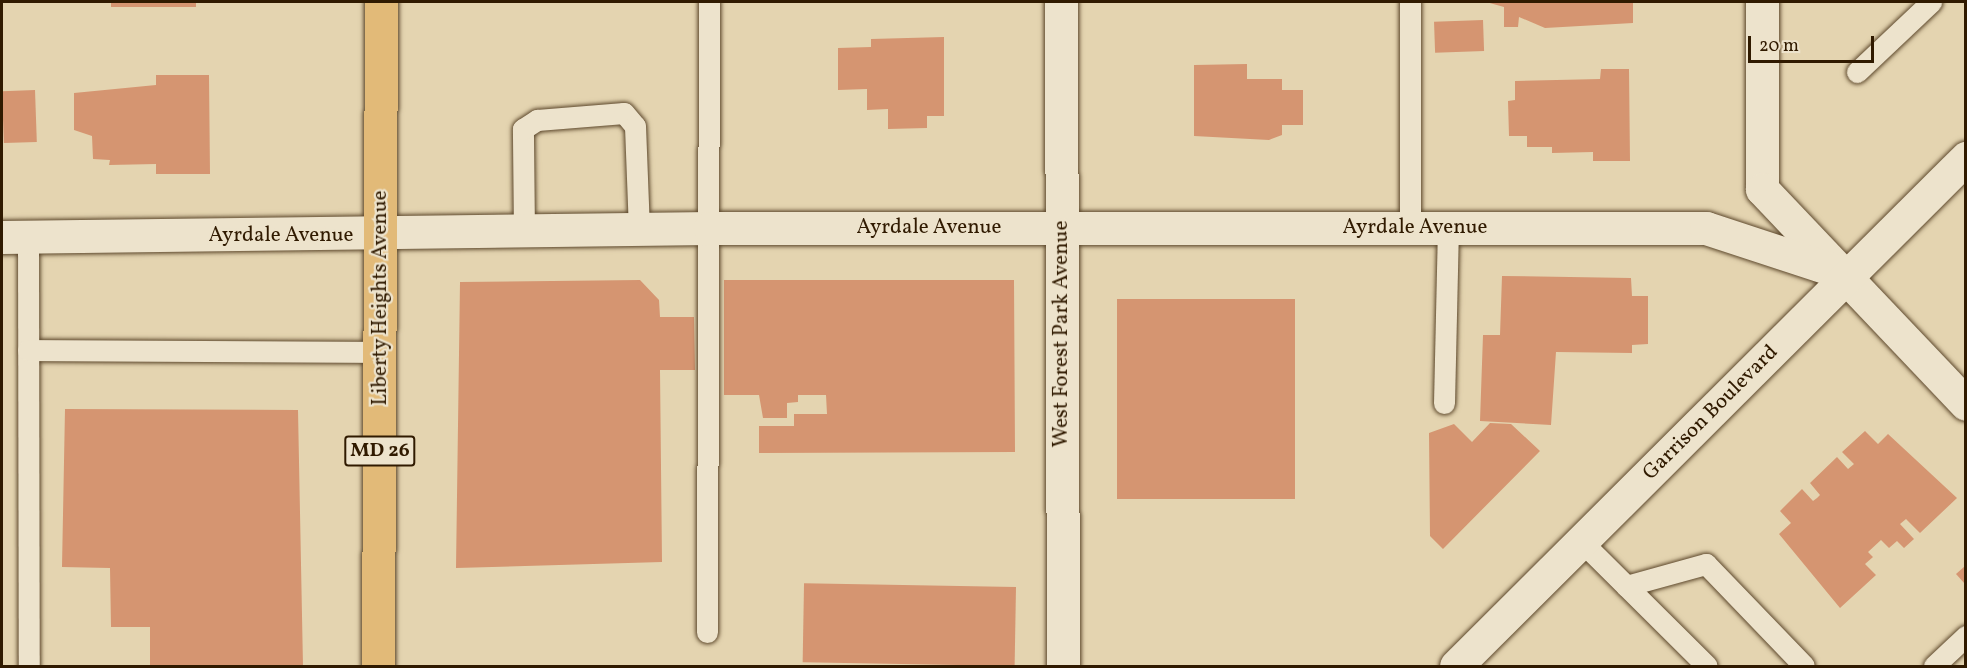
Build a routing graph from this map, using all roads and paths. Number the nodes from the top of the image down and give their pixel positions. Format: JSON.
{"nodes":[{"id":1,"x":381,"y":2,"type":"edge"},
{"id":2,"x":709,"y":2,"type":"edge"},
{"id":3,"x":1061,"y":2,"type":"edge"},
{"id":4,"x":1410,"y":2,"type":"edge"},
{"id":5,"x":1762,"y":2,"type":"edge"},
{"id":6,"x":1931,"y":2,"type":"edge"},
{"id":7,"x":1857,"y":72,"type":"dead end"},
{"id":8,"x":1965,"y":159,"type":"edge"},
{"id":9,"x":710,"y":228,"type":"junction"},
{"id":10,"x":1062,"y":228,"type":"junction"},
{"id":11,"x":1410,"y":228,"type":"junction"},
{"id":12,"x":1448,"y":228,"type":"junction"},
{"id":13,"x":639,"y":230,"type":"junction"},
{"id":14,"x":524,"y":232,"type":"junction"},
{"id":15,"x":382,"y":235,"type":"junction"},
{"id":16,"x":15,"y":237,"type":"edge"},
{"id":17,"x":1849,"y":275,"type":"junction"},
{"id":18,"x":28,"y":350,"type":"junction"},
{"id":19,"x":381,"y":352,"type":"junction"},
{"id":20,"x":1444,"y":403,"type":"dead end"},
{"id":21,"x":1965,"y":404,"type":"edge"},
{"id":22,"x":1581,"y":541,"type":"junction"},
{"id":23,"x":1626,"y":586,"type":"junction"},
{"id":24,"x":707,"y":632,"type":"dead end"},
{"id":25,"x":1965,"y":636,"type":"edge"},
{"id":26,"x":29,"y":666,"type":"edge"},
{"id":27,"x":378,"y":666,"type":"edge"},
{"id":28,"x":1063,"y":666,"type":"edge"},
{"id":29,"x":1456,"y":666,"type":"edge"},
{"id":30,"x":1707,"y":666,"type":"edge"},
{"id":31,"x":1804,"y":666,"type":"edge"},
{"id":32,"x":1934,"y":666,"type":"edge"}],
"edges":[{"from":1,"to":15,"type":"main road","name":"Liberty Heights Avenue","number":"MD 26"},
{"from":2,"to":9,"type":"lane"},
{"from":3,"to":10,"type":"street","name":"West Forest Park Avenue"},
{"from":4,"to":11,"type":"lane"},
{"from":5,"to":17,"type":"street"},
{"from":6,"to":7,"type":"lane"},
{"from":8,"to":17,"type":"street","name":"Garrison Boulevard"},
{"from":9,"to":10,"type":"street","name":"Ayrdale Avenue"},
{"from":9,"to":13,"type":"street","name":"Ayrdale Avenue"},
{"from":9,"to":24,"type":"lane"},
{"from":10,"to":11,"type":"street","name":"Ayrdale Avenue"},
{"from":10,"to":28,"type":"street","name":"West Forest Park Avenue"},
{"from":11,"to":12,"type":"street","name":"Ayrdale Avenue"},
{"from":12,"to":17,"type":"street","name":"Ayrdale Avenue"},
{"from":12,"to":20,"type":"lane"},
{"from":13,"to":14,"type":"street","name":"Ayrdale Avenue"},
{"from":13,"to":14,"type":"lane"},
{"from":14,"to":15,"type":"street","name":"Ayrdale Avenue"},
{"from":15,"to":16,"type":"street","name":"Ayrdale Avenue"},
{"from":15,"to":19,"type":"main road","name":"Liberty Heights Avenue","number":"MD 26"},
{"from":16,"to":18,"type":"lane"},
{"from":17,"to":21,"type":"street"},
{"from":17,"to":22,"type":"street","name":"Garrison Boulevard"},
{"from":18,"to":19,"type":"lane"},
{"from":18,"to":26,"type":"lane"},
{"from":19,"to":27,"type":"main road","name":"Liberty Heights Avenue","number":"MD 26"},
{"from":22,"to":23,"type":"lane"},
{"from":22,"to":29,"type":"street","name":"Garrison Boulevard"},
{"from":23,"to":30,"type":"lane"},
{"from":23,"to":31,"type":"lane"},
{"from":25,"to":32,"type":"lane"}]}
